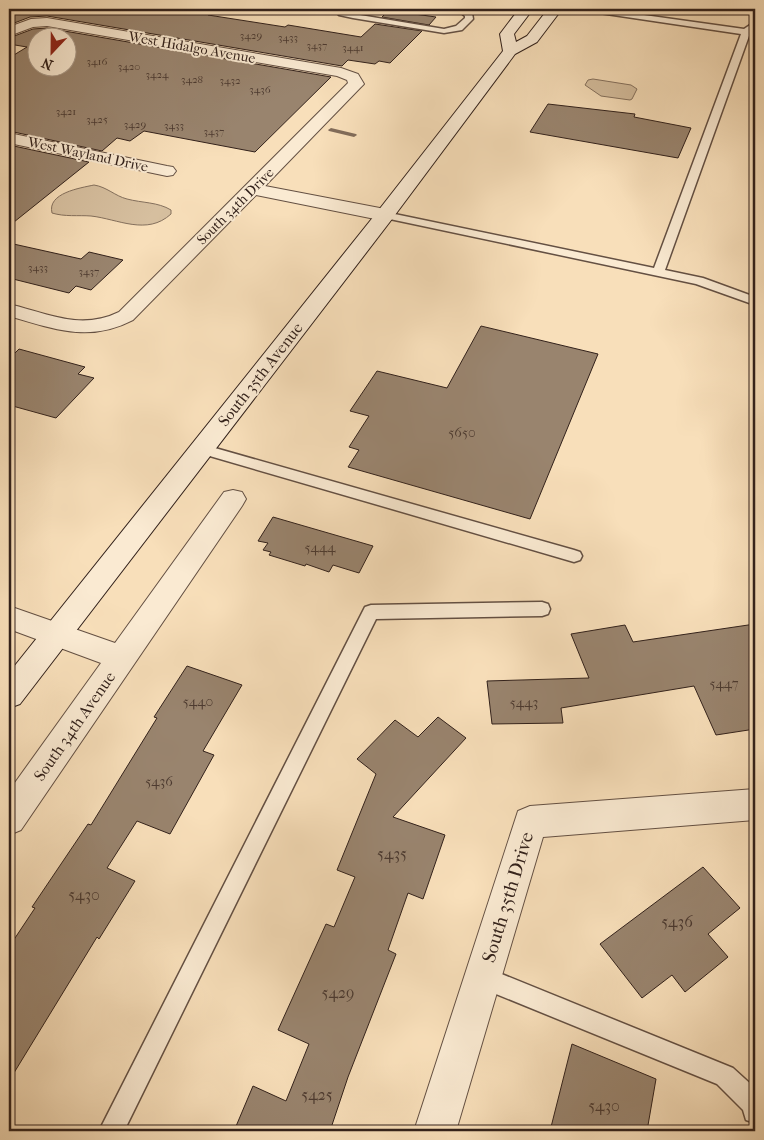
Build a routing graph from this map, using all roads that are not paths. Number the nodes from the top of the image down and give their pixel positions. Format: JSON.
{"nodes":[{"id":1,"x":338,"y":9,"type":"edge"},
{"id":2,"x":526,"y":9,"type":"edge"},
{"id":3,"x":555,"y":9,"type":"edge"},
{"id":4,"x":586,"y":9,"type":"edge"},
{"id":5,"x":463,"y":11,"type":"dead end"},
{"id":6,"x":751,"y":29,"type":"edge"},
{"id":7,"x":9,"y":32,"type":"edge"},
{"id":8,"x":510,"y":51,"type":"junction"},
{"id":9,"x":353,"y":77,"type":"joint"},
{"id":10,"x":9,"y":138,"type":"edge"},
{"id":11,"x":167,"y":170,"type":"dead end"},
{"id":12,"x":252,"y":189,"type":"junction"},
{"id":13,"x":385,"y":215,"type":"junction"},
{"id":14,"x":658,"y":271,"type":"junction"},
{"id":15,"x":755,"y":301,"type":"edge"},
{"id":16,"x":9,"y":310,"type":"edge"},
{"id":17,"x":201,"y":449,"type":"junction"},
{"id":18,"x":233,"y":499,"type":"dead end"},
{"id":19,"x":574,"y":556,"type":"dead end"},
{"id":20,"x":542,"y":609,"type":"dead end"},
{"id":21,"x":9,"y":617,"type":"edge"},
{"id":22,"x":56,"y":634,"type":"junction"},
{"id":23,"x":121,"y":658,"type":"junction"},
{"id":24,"x":9,"y":695,"type":"edge"},
{"id":25,"x":755,"y":804,"type":"edge"},
{"id":26,"x":9,"y":819,"type":"edge"},
{"id":27,"x":482,"y":977,"type":"junction"},
{"id":28,"x":755,"y":1111,"type":"edge"},
{"id":29,"x":111,"y":1131,"type":"edge"},
{"id":30,"x":435,"y":1131,"type":"edge"}],
"edges":[{"from":1,"to":5,"type":"lane"},
{"from":2,"to":8,"type":"street"},
{"from":3,"to":8,"type":"street","name":"South 35th Avenue"},
{"from":4,"to":6,"type":"lane"},
{"from":6,"to":14,"type":"lane"},
{"from":7,"to":9,"type":"street","name":"West Hidalgo Avenue"},
{"from":8,"to":13,"type":"street","name":"South 35th Avenue"},
{"from":9,"to":12,"type":"street","name":"South 34th Drive"},
{"from":10,"to":11,"type":"street","name":"West Wayland Drive"},
{"from":12,"to":13,"type":"street"},
{"from":12,"to":16,"type":"street","name":"South 34th Drive"},
{"from":13,"to":14,"type":"lane"},
{"from":13,"to":17,"type":"street","name":"South 35th Avenue"},
{"from":14,"to":15,"type":"lane"},
{"from":17,"to":19,"type":"lane"},
{"from":17,"to":22,"type":"street","name":"South 35th Avenue"},
{"from":18,"to":23,"type":"street","name":"South 34th Avenue"},
{"from":20,"to":29,"type":"lane"},
{"from":21,"to":22,"type":"street","name":"South 34th Avenue"},
{"from":22,"to":23,"type":"street","name":"South 34th Avenue"},
{"from":22,"to":24,"type":"street","name":"South 35th Avenue"},
{"from":23,"to":26,"type":"street","name":"South 34th Avenue"},
{"from":25,"to":27,"type":"street","name":"South 35th Drive"},
{"from":27,"to":28,"type":"lane"},
{"from":27,"to":30,"type":"street","name":"South 35th Drive"}]}
